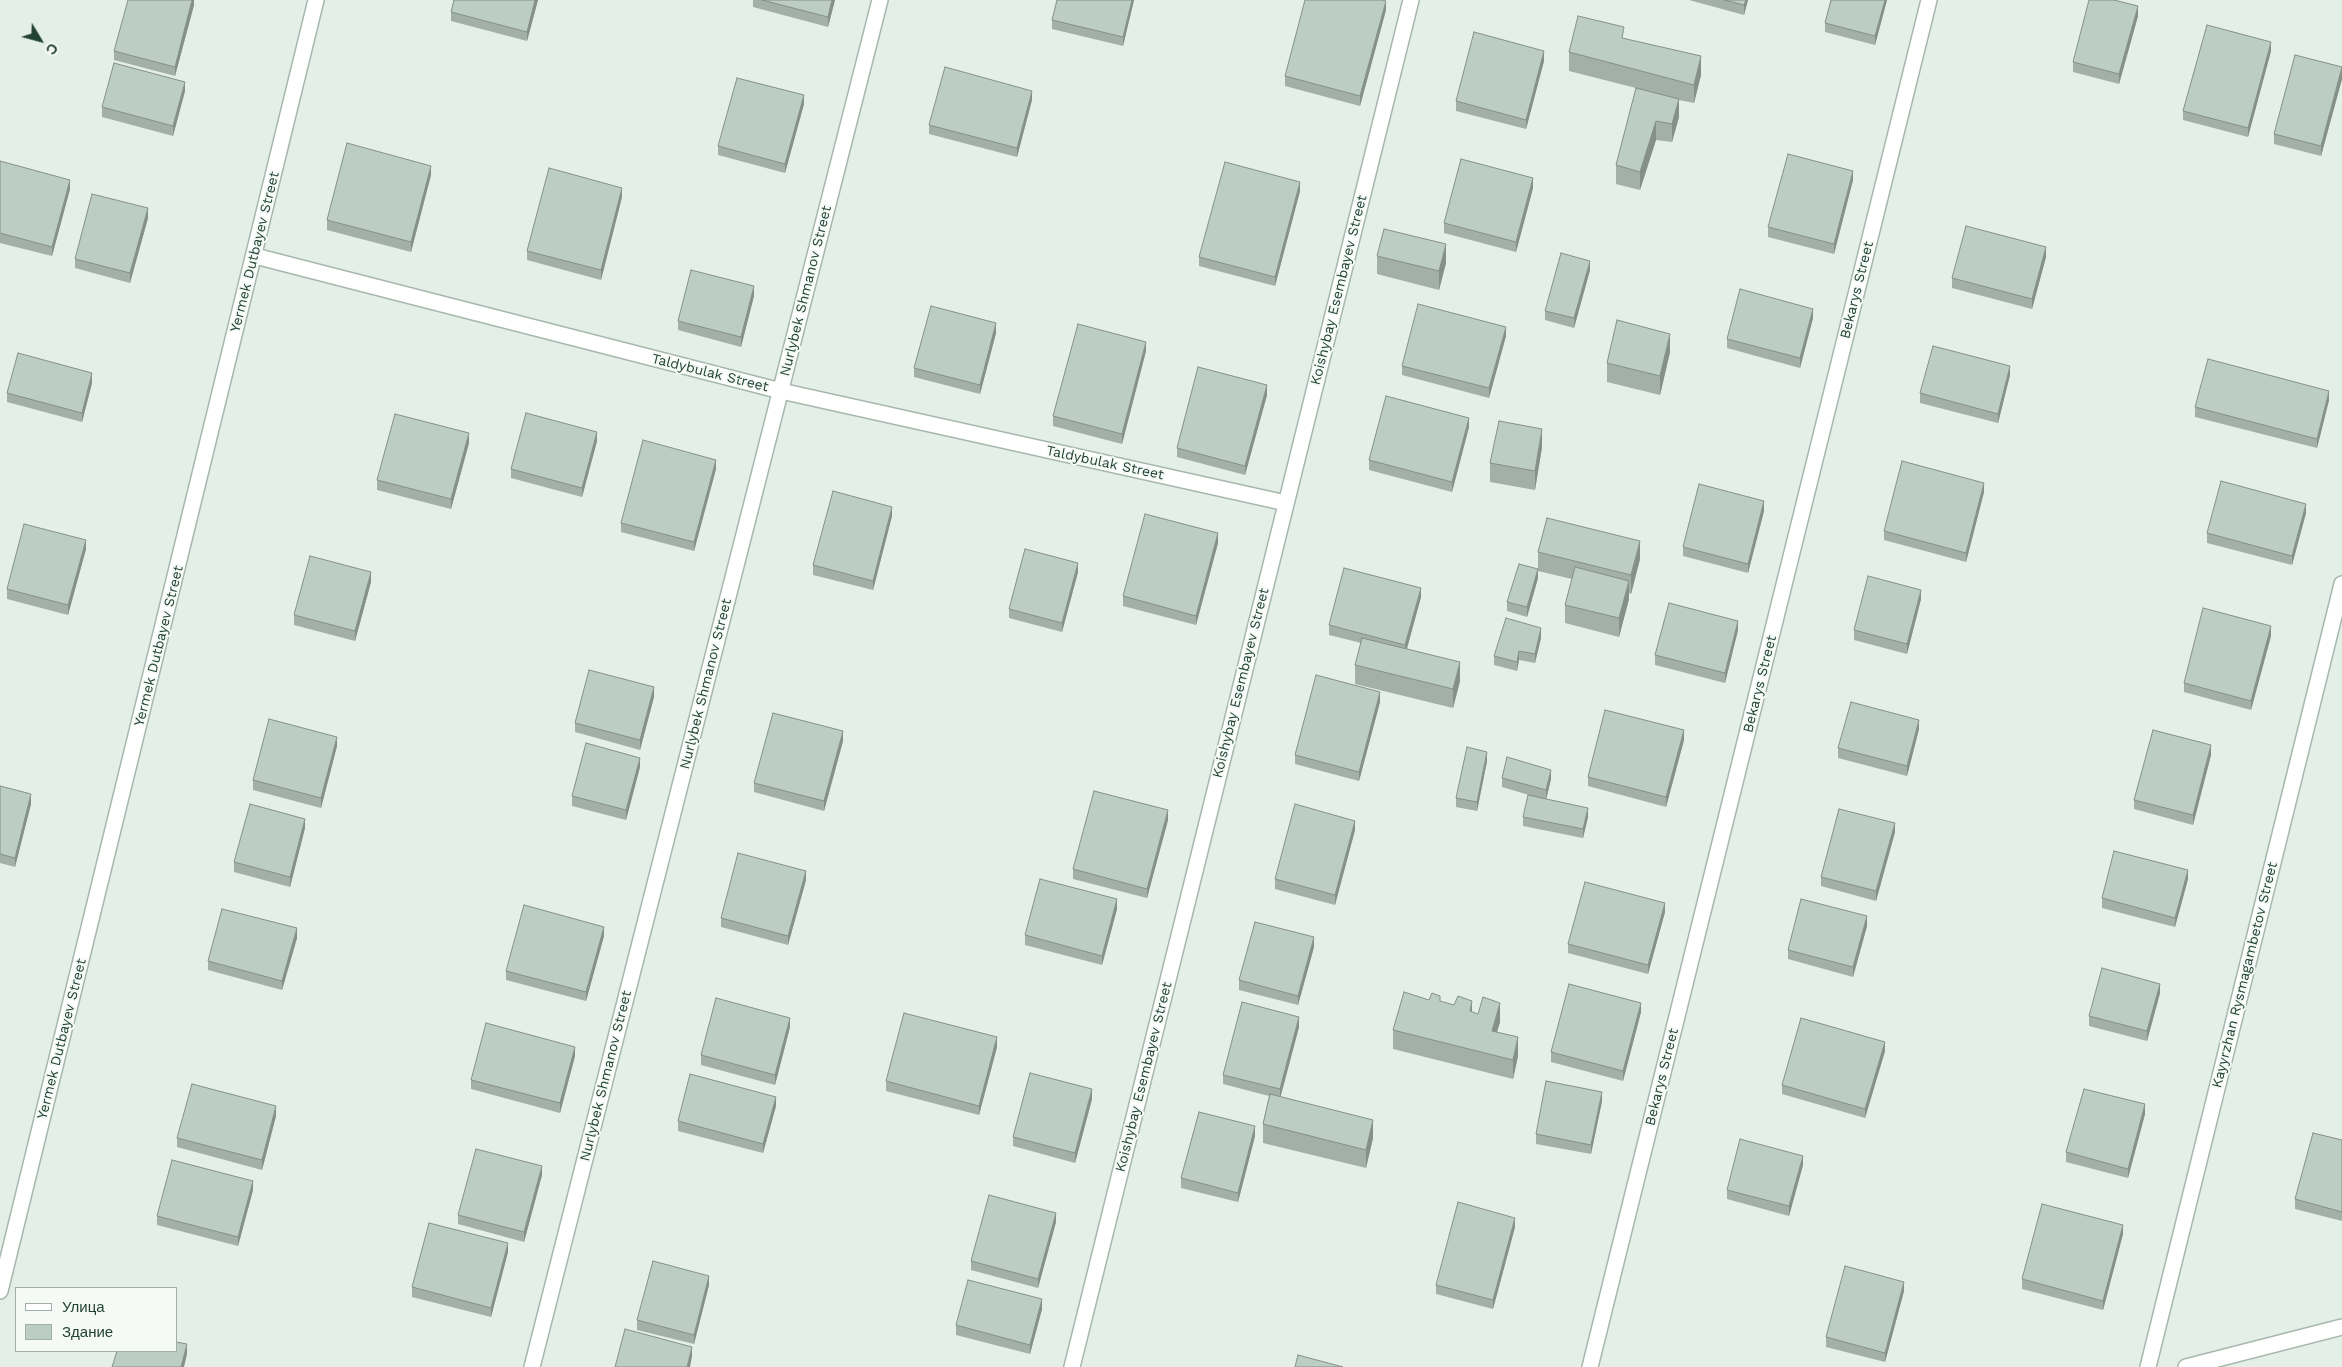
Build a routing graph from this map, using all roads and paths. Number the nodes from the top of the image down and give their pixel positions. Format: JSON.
{"nodes":[{"id":1,"x":316,"y":0,"type":"edge"},
{"id":2,"x":880,"y":0,"type":"edge"},
{"id":3,"x":1411,"y":0,"type":"edge"},
{"id":4,"x":1929,"y":0,"type":"edge"},
{"id":5,"x":255,"y":256,"type":"junction"},
{"id":6,"x":781,"y":391,"type":"junction"},
{"id":7,"x":1286,"y":503,"type":"junction"},
{"id":8,"x":2342,"y":584,"type":"edge"},
{"id":9,"x":4,"y":1256,"type":"edge"},
{"id":10,"x":0,"y":1291,"type":"edge"},
{"id":11,"x":2342,"y":1327,"type":"edge"},
{"id":12,"x":532,"y":1367,"type":"edge"},
{"id":13,"x":1072,"y":1367,"type":"edge"},
{"id":14,"x":1590,"y":1367,"type":"edge"},
{"id":15,"x":2148,"y":1367,"type":"edge"},
{"id":16,"x":2186,"y":1367,"type":"edge"}],
"edges":[{"from":1,"to":5,"type":"street","name":"Yermek Dutbayev Street"},
{"from":2,"to":6,"type":"street","name":"Nurlybek Shmanov Street"},
{"from":3,"to":7,"type":"street","name":"Koishybay Esembayev Street"},
{"from":4,"to":14,"type":"street","name":"Bekarys Street"},
{"from":5,"to":6,"type":"street","name":"Taldybulak Street"},
{"from":5,"to":9,"type":"street","name":"Yermek Dutbayev Street"},
{"from":6,"to":7,"type":"street","name":"Taldybulak Street"},
{"from":6,"to":12,"type":"street","name":"Nurlybek Shmanov Street"},
{"from":7,"to":13,"type":"street","name":"Koishybay Esembayev Street"},
{"from":8,"to":15,"type":"street","name":"Kayyrzhan Rysmagambetov Street"},
{"from":9,"to":10,"type":"street","name":"Yermek Dutbayev Street"},
{"from":11,"to":16,"type":"street"}]}
